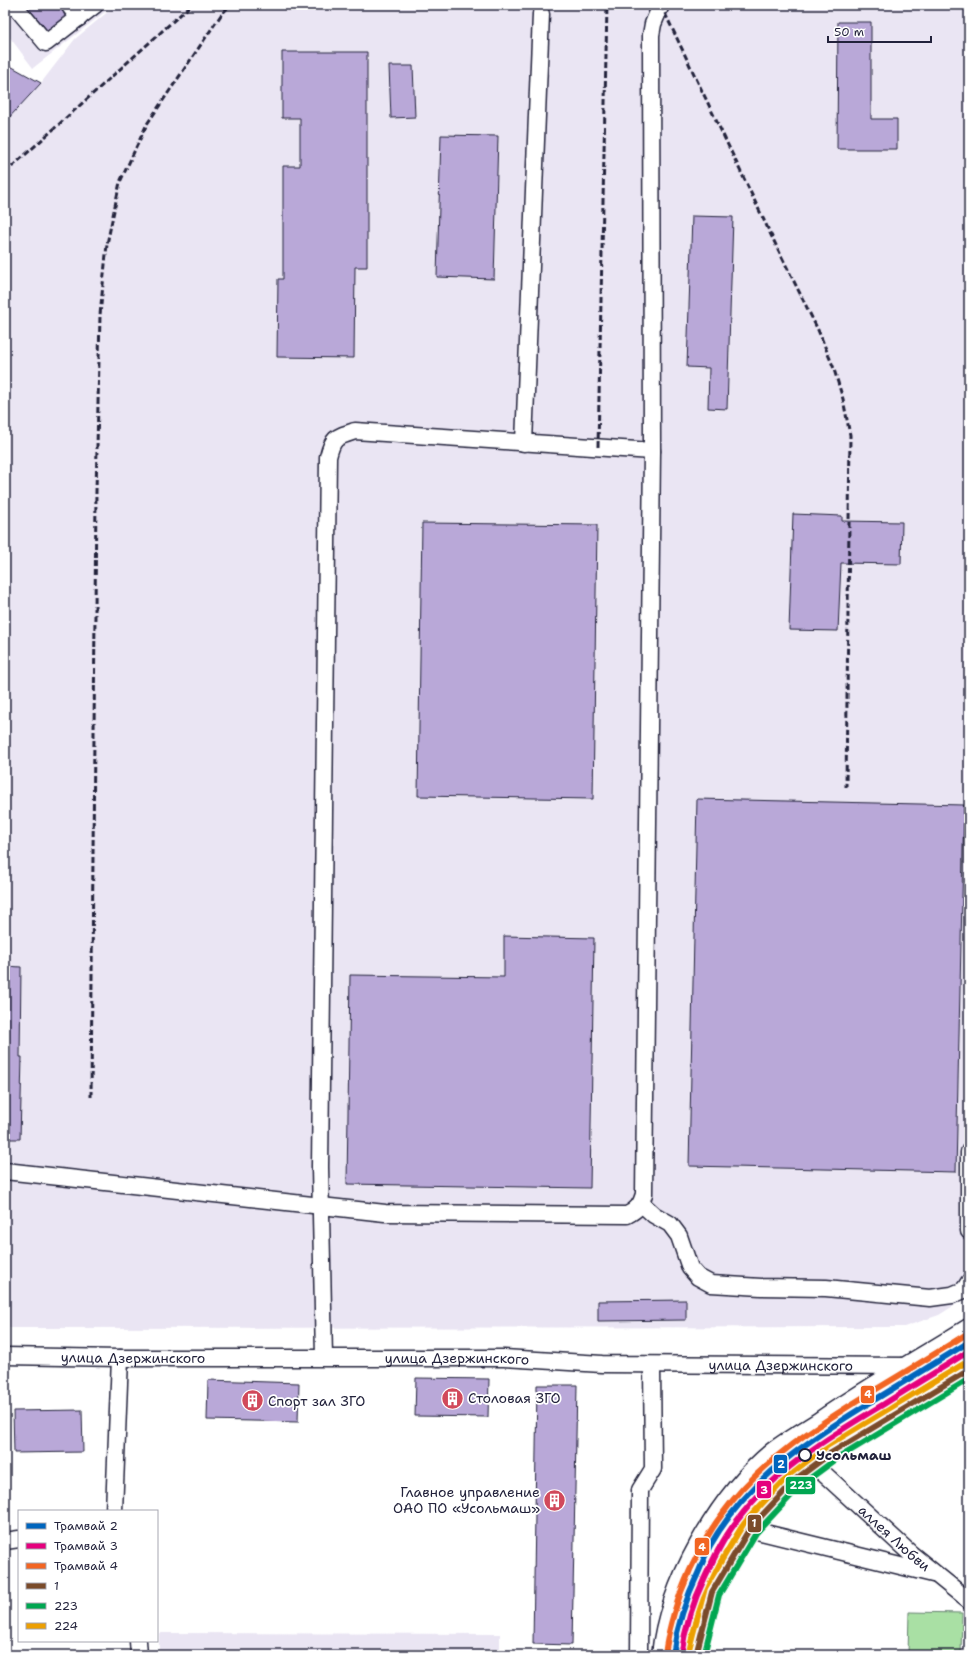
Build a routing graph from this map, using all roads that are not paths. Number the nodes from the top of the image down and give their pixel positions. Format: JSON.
{"nodes":[{"id":1,"x":14,"y":5,"type":"edge"},
{"id":2,"x":68,"y":5,"type":"edge"},
{"id":3,"x":95,"y":5,"type":"edge"},
{"id":4,"x":661,"y":5,"type":"edge"},
{"id":5,"x":541,"y":14,"type":"dead end"},
{"id":6,"x":79,"y":18,"type":"junction"},
{"id":7,"x":524,"y":442,"type":"junction"},
{"id":8,"x":652,"y":451,"type":"junction"},
{"id":9,"x":969,"y":1152,"type":"edge"},
{"id":10,"x":5,"y":1171,"type":"edge"},
{"id":11,"x":642,"y":1204,"type":"junction"},
{"id":12,"x":321,"y":1206,"type":"junction"},
{"id":13,"x":969,"y":1232,"type":"edge"},
{"id":14,"x":969,"y":1282,"type":"edge"},
{"id":15,"x":969,"y":1329,"type":"edge"},
{"id":16,"x":5,"y":1356,"type":"edge"},
{"id":17,"x":324,"y":1357,"type":"junction"},
{"id":18,"x":120,"y":1358,"type":"junction"},
{"id":19,"x":652,"y":1365,"type":"junction"},
{"id":20,"x":910,"y":1366,"type":"junction"},
{"id":21,"x":965,"y":1374,"type":"edge"},
{"id":22,"x":822,"y":1472,"type":"dead end"},
{"id":23,"x":114,"y":1510,"type":"edge"},
{"id":24,"x":757,"y":1531,"type":"dead end"},
{"id":25,"x":18,"y":1539,"type":"edge"},
{"id":26,"x":5,"y":1541,"type":"edge"},
{"id":27,"x":937,"y":1575,"type":"junction"},
{"id":28,"x":969,"y":1601,"type":"edge"},
{"id":29,"x":138,"y":1642,"type":"edge"},
{"id":30,"x":139,"y":1655,"type":"edge"},
{"id":31,"x":639,"y":1655,"type":"edge"},
{"id":32,"x":662,"y":1655,"type":"edge"},
{"id":33,"x":696,"y":1655,"type":"edge"}],
"edges":[{"from":1,"to":6,"type":"street"},
{"from":2,"to":6,"type":"street"},
{"from":3,"to":6,"type":"street"},
{"from":4,"to":8,"type":"street"},
{"from":5,"to":7,"type":"street"},
{"from":7,"to":8,"type":"street"},
{"from":7,"to":12,"type":"street"},
{"from":8,"to":11,"type":"street"},
{"from":9,"to":13,"type":"street"},
{"from":10,"to":12,"type":"street"},
{"from":11,"to":12,"type":"street"},
{"from":11,"to":14,"type":"street"},
{"from":12,"to":17,"type":"street"},
{"from":15,"to":20,"type":"main road"},
{"from":16,"to":18,"type":"street","name":"улица Дзержинского"},
{"from":17,"to":18,"type":"street","name":"улица Дзержинского"},
{"from":17,"to":19,"type":"street","name":"улица Дзержинского"},
{"from":18,"to":23,"type":"street"},
{"from":19,"to":20,"type":"street","name":"улица Дзержинского"},
{"from":19,"to":31,"type":"street"},
{"from":20,"to":21,"type":"street","name":"улица Дзержинского"},
{"from":20,"to":32,"type":"main road"},
{"from":21,"to":33,"type":"main road"},
{"from":22,"to":27,"type":"street","name":"аллея Любви"},
{"from":24,"to":27,"type":"street"},
{"from":25,"to":26,"type":"street"},
{"from":27,"to":28,"type":"street","name":"аллея Любви"},
{"from":29,"to":30,"type":"street"}]}
